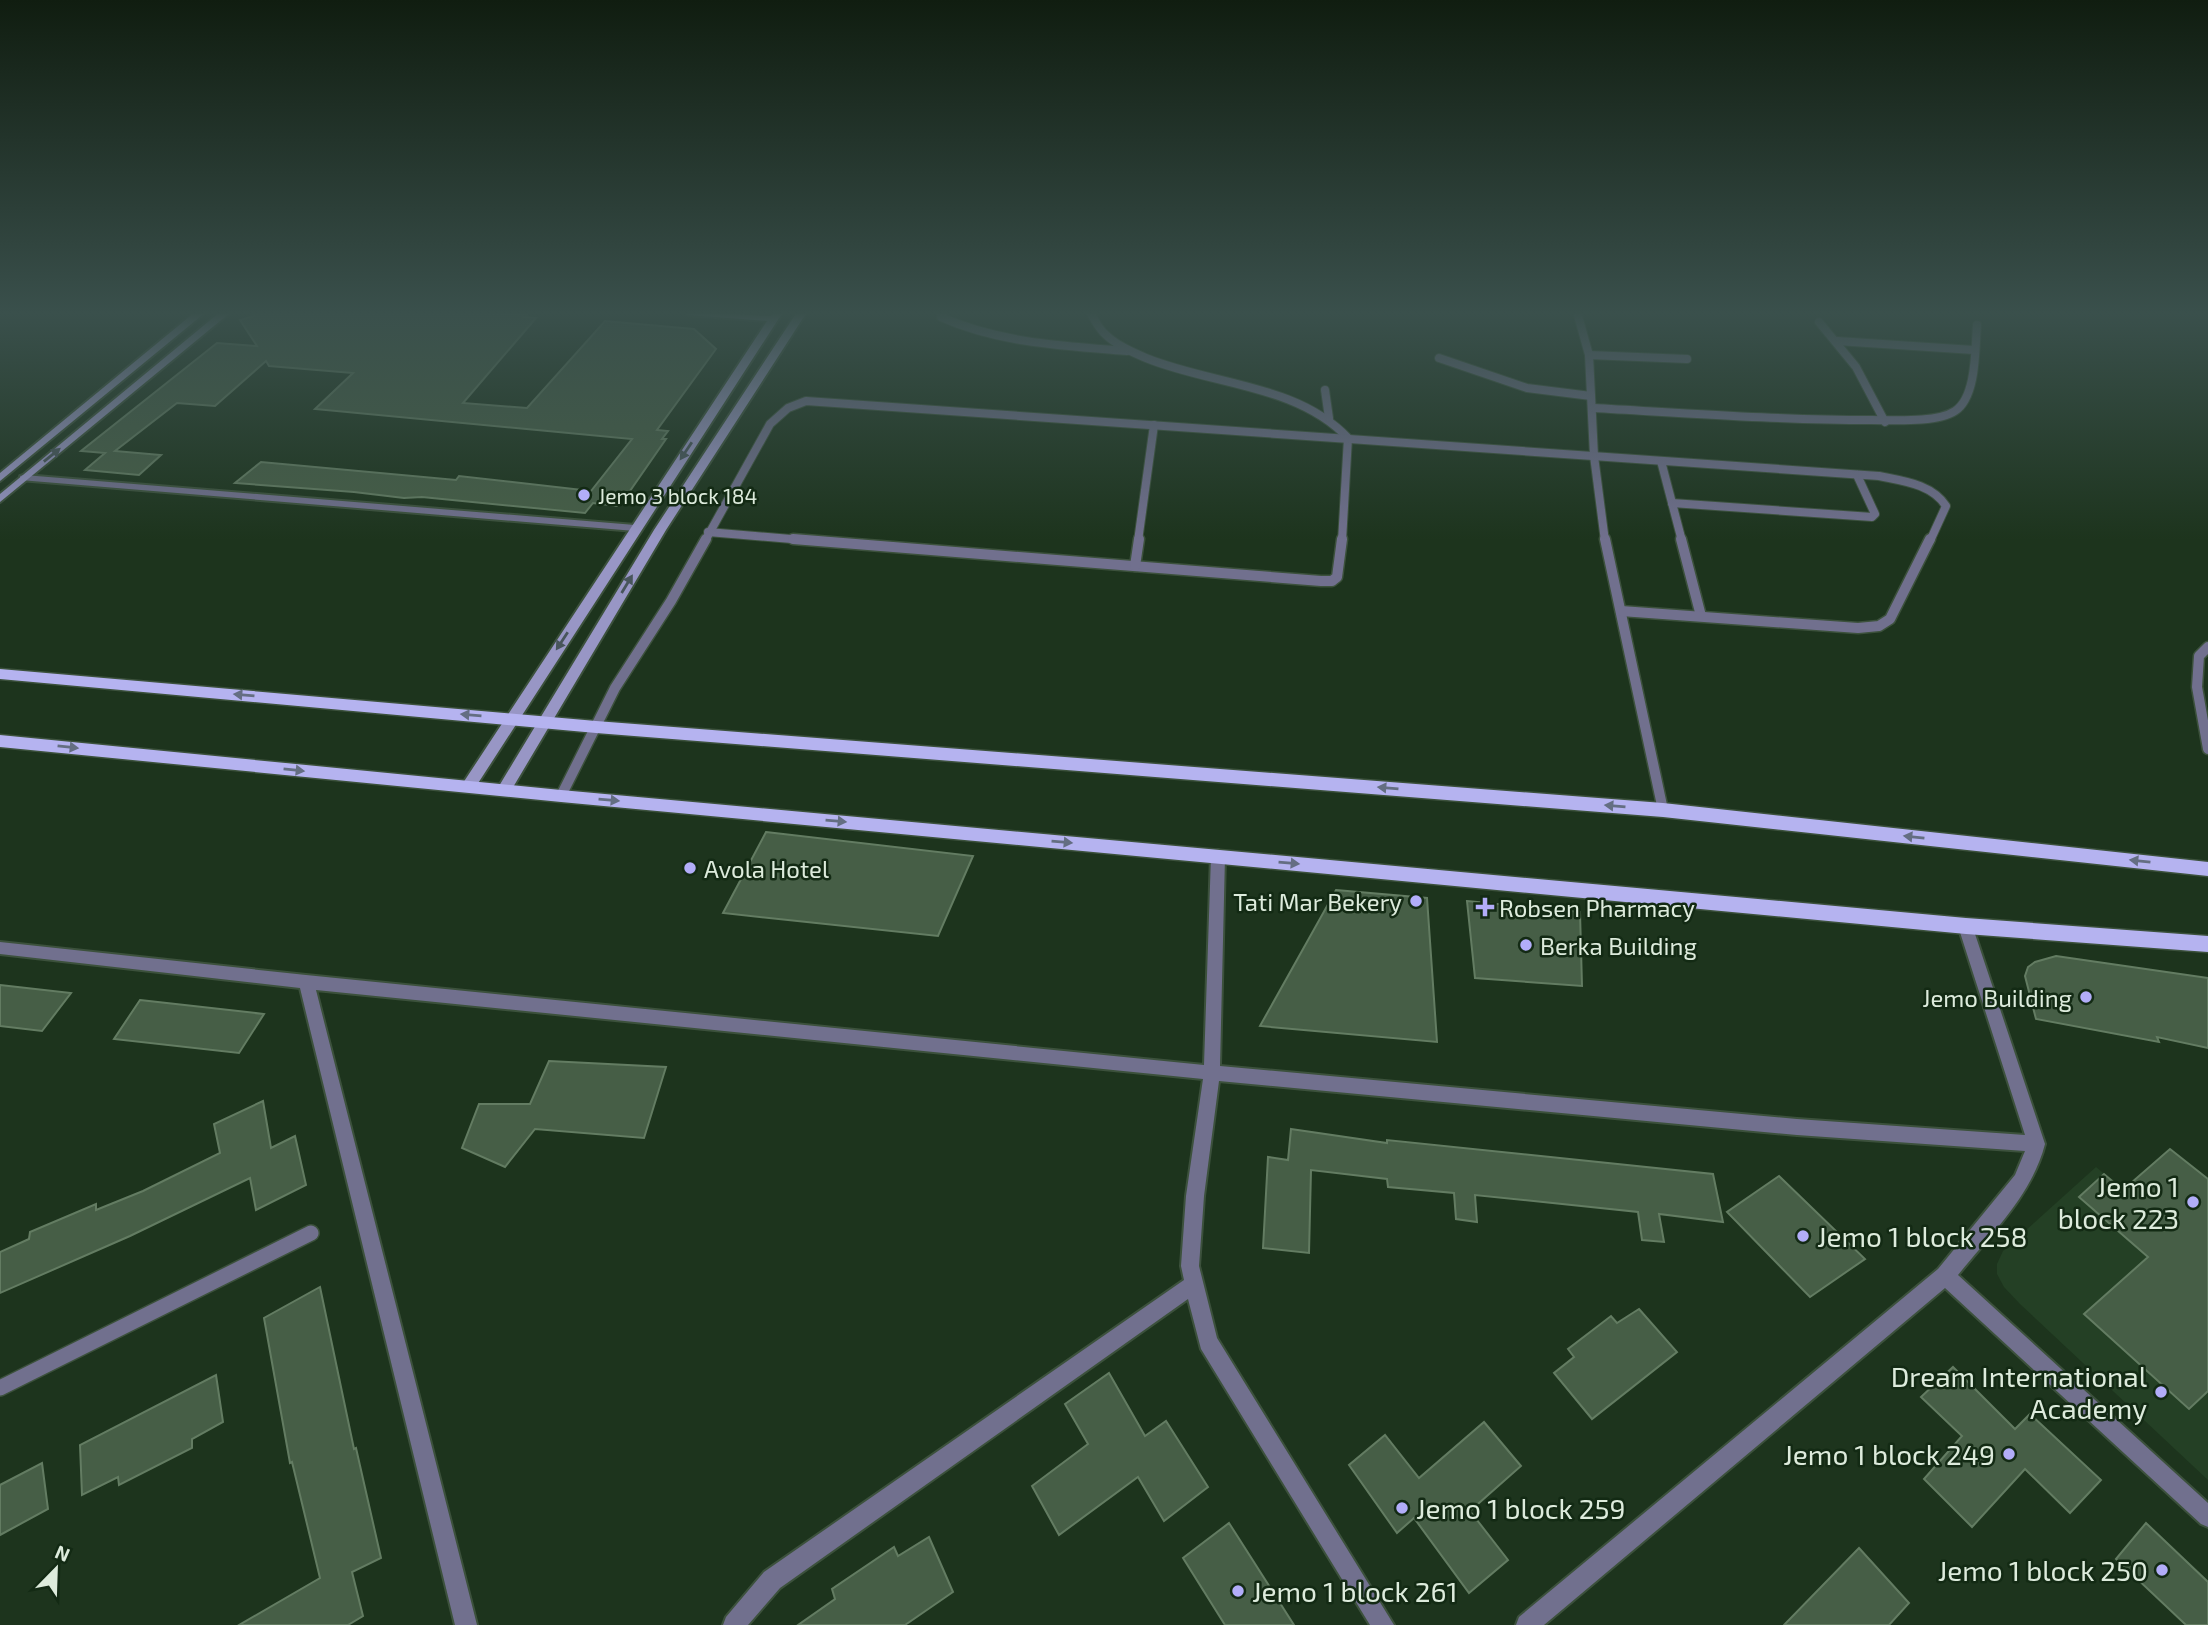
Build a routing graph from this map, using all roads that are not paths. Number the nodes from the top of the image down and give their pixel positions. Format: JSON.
{"nodes":[{"id":1,"x":109,"y":388,"type":"edge"},
{"id":2,"x":134,"y":388,"type":"edge"},
{"id":3,"x":728,"y":388,"type":"edge"},
{"id":4,"x":753,"y":388,"type":"edge"},
{"id":5,"x":1241,"y":388,"type":"edge"},
{"id":6,"x":1531,"y":388,"type":"edge"},
{"id":7,"x":1591,"y":388,"type":"edge"},
{"id":8,"x":1867,"y":388,"type":"edge"},
{"id":9,"x":1969,"y":388,"type":"edge"},
{"id":10,"x":1325,"y":390,"type":"dead end"},
{"id":11,"x":1591,"y":396,"type":"junction"},
{"id":12,"x":1593,"y":408,"type":"junction"},
{"id":13,"x":1329,"y":418,"type":"junction"},
{"id":14,"x":1885,"y":422,"type":"junction"},
{"id":15,"x":1154,"y":425,"type":"junction"},
{"id":16,"x":1348,"y":438,"type":"junction"},
{"id":17,"x":1594,"y":456,"type":"junction"},
{"id":18,"x":1661,"y":461,"type":"junction"},
{"id":19,"x":1857,"y":475,"type":"junction"},
{"id":20,"x":0,"y":478,"type":"edge"},
{"id":21,"x":24,"y":478,"type":"junction"},
{"id":22,"x":0,"y":499,"type":"edge"},
{"id":23,"x":1672,"y":503,"type":"junction"},
{"id":24,"x":635,"y":528,"type":"junction"},
{"id":25,"x":708,"y":532,"type":"junction"},
{"id":26,"x":1135,"y":566,"type":"junction"},
{"id":27,"x":1621,"y":611,"type":"junction"},
{"id":28,"x":1701,"y":616,"type":"junction"},
{"id":29,"x":2208,"y":647,"type":"edge"},
{"id":30,"x":0,"y":674,"type":"edge"},
{"id":31,"x":512,"y":719,"type":"junction"},
{"id":32,"x":544,"y":721,"type":"junction"},
{"id":33,"x":596,"y":727,"type":"junction"},
{"id":34,"x":0,"y":741,"type":"edge"},
{"id":35,"x":2208,"y":749,"type":"edge"},
{"id":36,"x":468,"y":787,"type":"junction"},
{"id":37,"x":504,"y":790,"type":"junction"},
{"id":38,"x":561,"y":796,"type":"junction"},
{"id":39,"x":1663,"y":810,"type":"junction"},
{"id":40,"x":1218,"y":856,"type":"junction"},
{"id":41,"x":2208,"y":869,"type":"edge"},
{"id":42,"x":1966,"y":926,"type":"junction"},
{"id":43,"x":2208,"y":944,"type":"edge"},
{"id":44,"x":0,"y":948,"type":"edge"},
{"id":45,"x":306,"y":982,"type":"junction"},
{"id":46,"x":1212,"y":1073,"type":"junction"},
{"id":47,"x":2036,"y":1143,"type":"junction"},
{"id":48,"x":311,"y":1233,"type":"dead end"},
{"id":49,"x":1945,"y":1276,"type":"junction"},
{"id":50,"x":1195,"y":1283,"type":"junction"},
{"id":51,"x":0,"y":1388,"type":"edge"},
{"id":52,"x":2208,"y":1517,"type":"edge"},
{"id":53,"x":466,"y":1625,"type":"edge"},
{"id":54,"x":734,"y":1625,"type":"edge"},
{"id":55,"x":1383,"y":1625,"type":"edge"},
{"id":56,"x":1527,"y":1625,"type":"edge"}],
"edges":[{"from":1,"to":20,"type":"street"},
{"from":21,"to":2,"type":"street","one_way":true},
{"from":3,"to":24,"type":"street","one_way":true},
{"from":32,"to":4,"type":"street","one_way":true},
{"from":5,"to":13,"type":"lane"},
{"from":6,"to":11,"type":"lane"},
{"from":7,"to":11,"type":"lane"},
{"from":8,"to":14,"type":"lane"},
{"from":9,"to":14,"type":"lane"},
{"from":10,"to":13,"type":"lane"},
{"from":11,"to":12,"type":"lane"},
{"from":12,"to":14,"type":"lane"},
{"from":12,"to":17,"type":"lane"},
{"from":13,"to":16,"type":"lane"},
{"from":15,"to":16,"type":"lane"},
{"from":15,"to":25,"type":"lane"},
{"from":15,"to":26,"type":"lane"},
{"from":16,"to":17,"type":"lane"},
{"from":16,"to":26,"type":"lane"},
{"from":17,"to":18,"type":"lane"},
{"from":17,"to":27,"type":"lane"},
{"from":18,"to":19,"type":"lane"},
{"from":18,"to":23,"type":"lane"},
{"from":19,"to":23,"type":"lane"},
{"from":19,"to":28,"type":"lane"},
{"from":21,"to":22,"type":"street"},
{"from":21,"to":24,"type":"street"},
{"from":23,"to":28,"type":"lane"},
{"from":24,"to":31,"type":"street","one_way":true},
{"from":25,"to":26,"type":"lane"},
{"from":25,"to":33,"type":"lane"},
{"from":27,"to":28,"type":"lane"},
{"from":27,"to":39,"type":"lane"},
{"from":29,"to":35,"type":"lane"},
{"from":31,"to":30,"type":"main road","one_way":true},
{"from":31,"to":32,"type":"main road"},
{"from":31,"to":36,"type":"street"},
{"from":32,"to":33,"type":"main road"},
{"from":32,"to":37,"type":"street"},
{"from":33,"to":38,"type":"lane"},
{"from":39,"to":33,"type":"main road","one_way":true},
{"from":34,"to":36,"type":"main road","one_way":true},
{"from":36,"to":37,"type":"main road"},
{"from":37,"to":38,"type":"main road"},
{"from":38,"to":40,"type":"main road","one_way":true},
{"from":41,"to":39,"type":"main road","one_way":true},
{"from":40,"to":42,"type":"main road","one_way":true},
{"from":40,"to":46,"type":"street"},
{"from":42,"to":43,"type":"main road"},
{"from":42,"to":47,"type":"street"},
{"from":44,"to":45,"type":"street"},
{"from":45,"to":46,"type":"street"},
{"from":45,"to":53,"type":"street"},
{"from":46,"to":47,"type":"street"},
{"from":46,"to":50,"type":"street"},
{"from":47,"to":49,"type":"street"},
{"from":48,"to":51,"type":"lane"},
{"from":49,"to":52,"type":"street"},
{"from":49,"to":56,"type":"street"},
{"from":50,"to":54,"type":"street"},
{"from":50,"to":55,"type":"street"}]}
